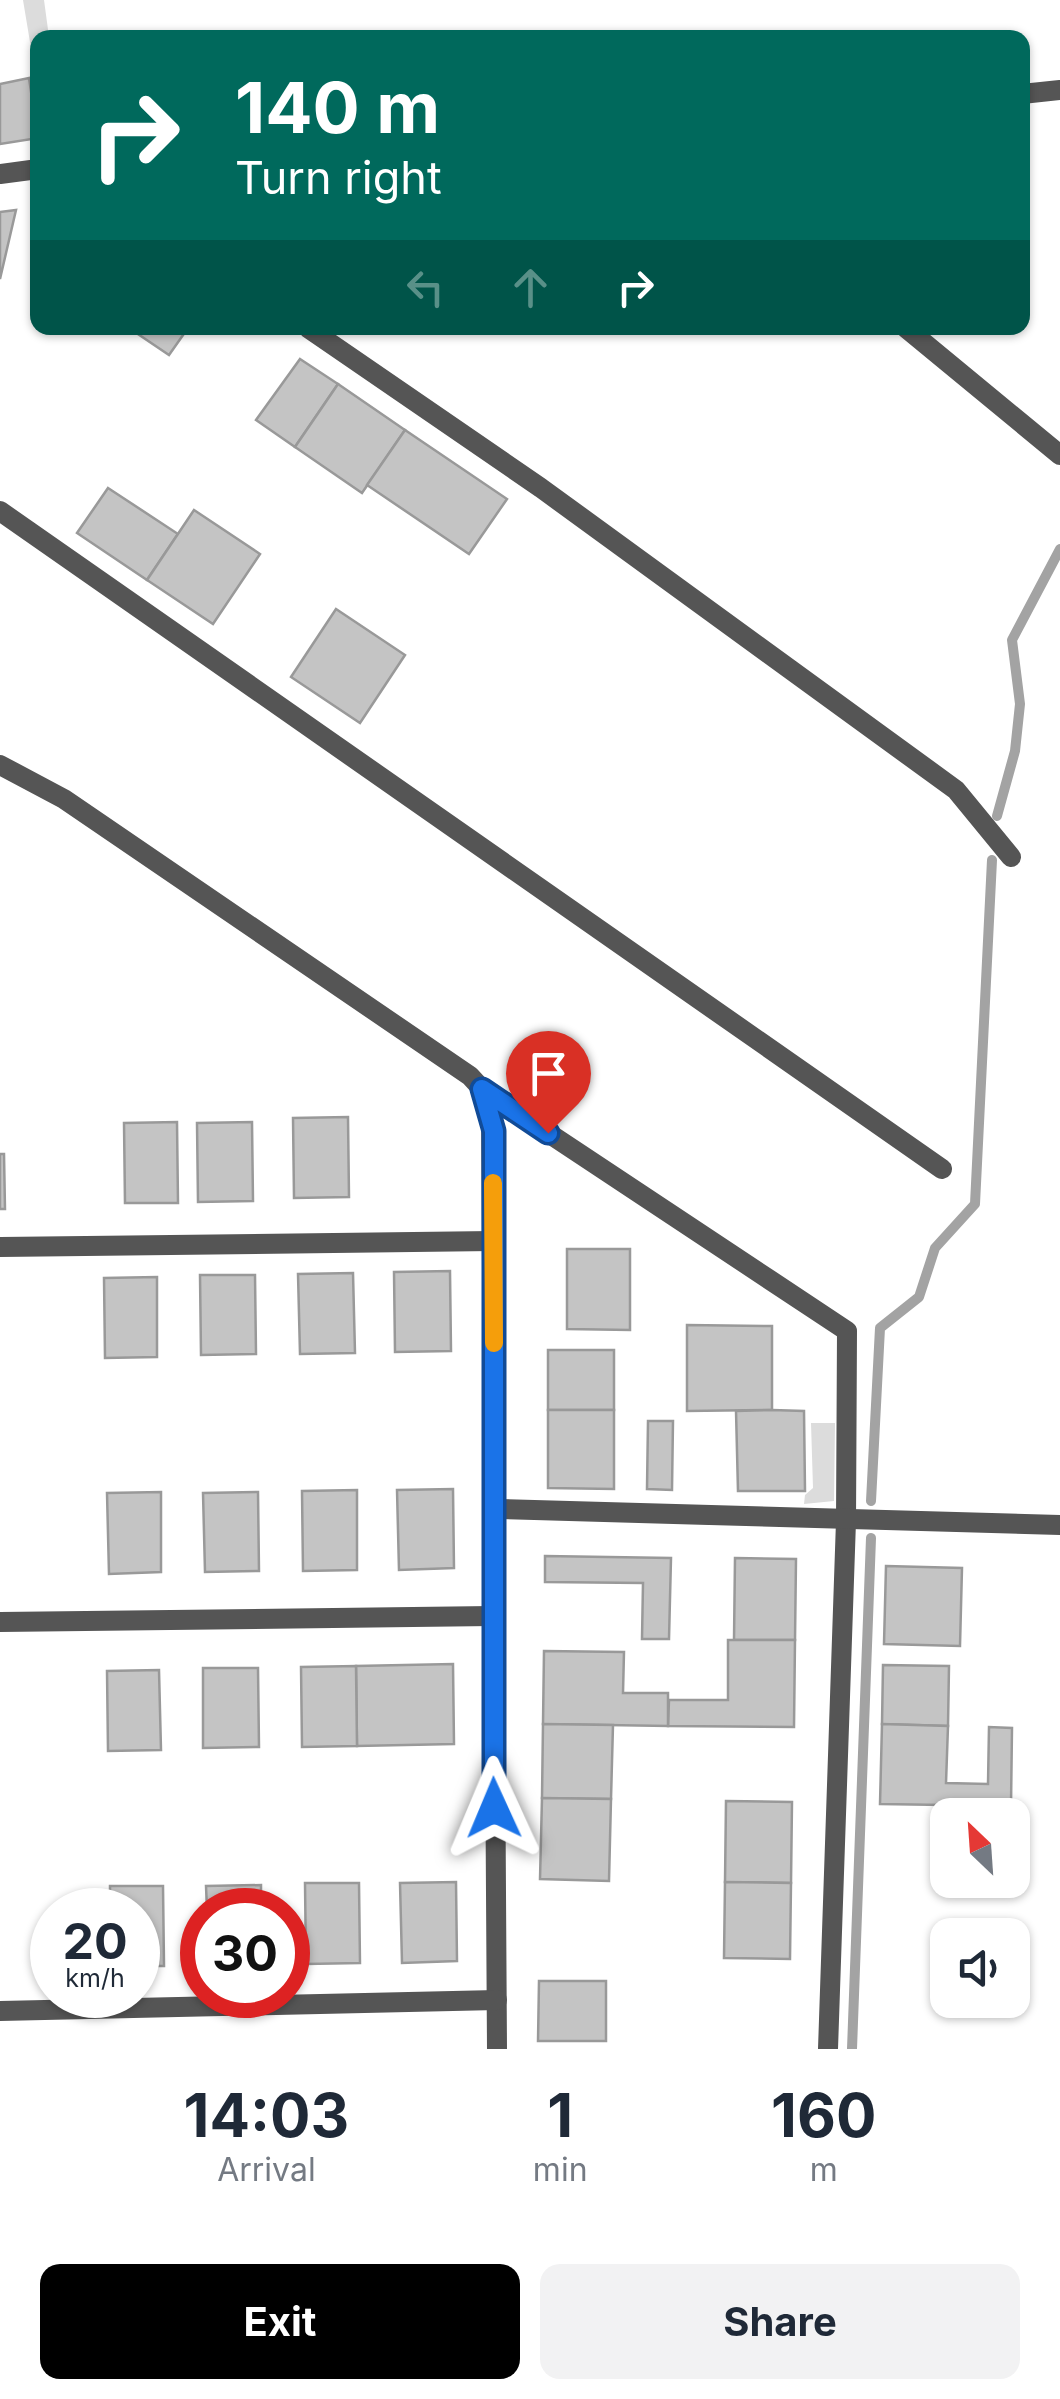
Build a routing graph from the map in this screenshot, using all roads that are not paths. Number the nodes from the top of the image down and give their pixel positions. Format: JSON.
{"nodes":[{"id":1,"x":1060,"y":90,"type":"edge"},
{"id":2,"x":1030,"y":93,"type":"edge"},
{"id":3,"x":30,"y":169,"type":"edge"},
{"id":4,"x":0,"y":174,"type":"edge"},
{"id":5,"x":318,"y":335,"type":"edge"},
{"id":6,"x":914,"y":335,"type":"edge"},
{"id":7,"x":1060,"y":455,"type":"edge"},
{"id":8,"x":0,"y":512,"type":"edge"},
{"id":9,"x":0,"y":765,"type":"edge"},
{"id":10,"x":1010,"y":858,"type":"dead end"},
{"id":11,"x":482,"y":1089,"type":"junction"},
{"id":12,"x":942,"y":1169,"type":"dead end"},
{"id":13,"x":493,"y":1241,"type":"junction"},
{"id":14,"x":0,"y":1248,"type":"edge"},
{"id":15,"x":497,"y":1509,"type":"junction"},
{"id":16,"x":846,"y":1521,"type":"junction"},
{"id":17,"x":1060,"y":1526,"type":"edge"},
{"id":18,"x":492,"y":1616,"type":"junction"},
{"id":19,"x":0,"y":1622,"type":"edge"},
{"id":20,"x":497,"y":2000,"type":"junction"},
{"id":21,"x":0,"y":2011,"type":"edge"},
{"id":22,"x":497,"y":2049,"type":"edge"},
{"id":23,"x":828,"y":2049,"type":"edge"}],
"edges":[{"from":1,"to":2,"type":"street"},
{"from":3,"to":4,"type":"street"},
{"from":5,"to":10,"type":"street"},
{"from":6,"to":7,"type":"street"},
{"from":8,"to":12,"type":"street"},
{"from":9,"to":11,"type":"street"},
{"from":11,"to":13,"type":"street"},
{"from":11,"to":16,"type":"street"},
{"from":13,"to":14,"type":"street"},
{"from":13,"to":15,"type":"street"},
{"from":15,"to":16,"type":"street"},
{"from":15,"to":18,"type":"street"},
{"from":16,"to":17,"type":"street"},
{"from":16,"to":23,"type":"street"},
{"from":18,"to":19,"type":"street"},
{"from":18,"to":20,"type":"street"},
{"from":20,"to":21,"type":"street"},
{"from":20,"to":22,"type":"street"}]}
